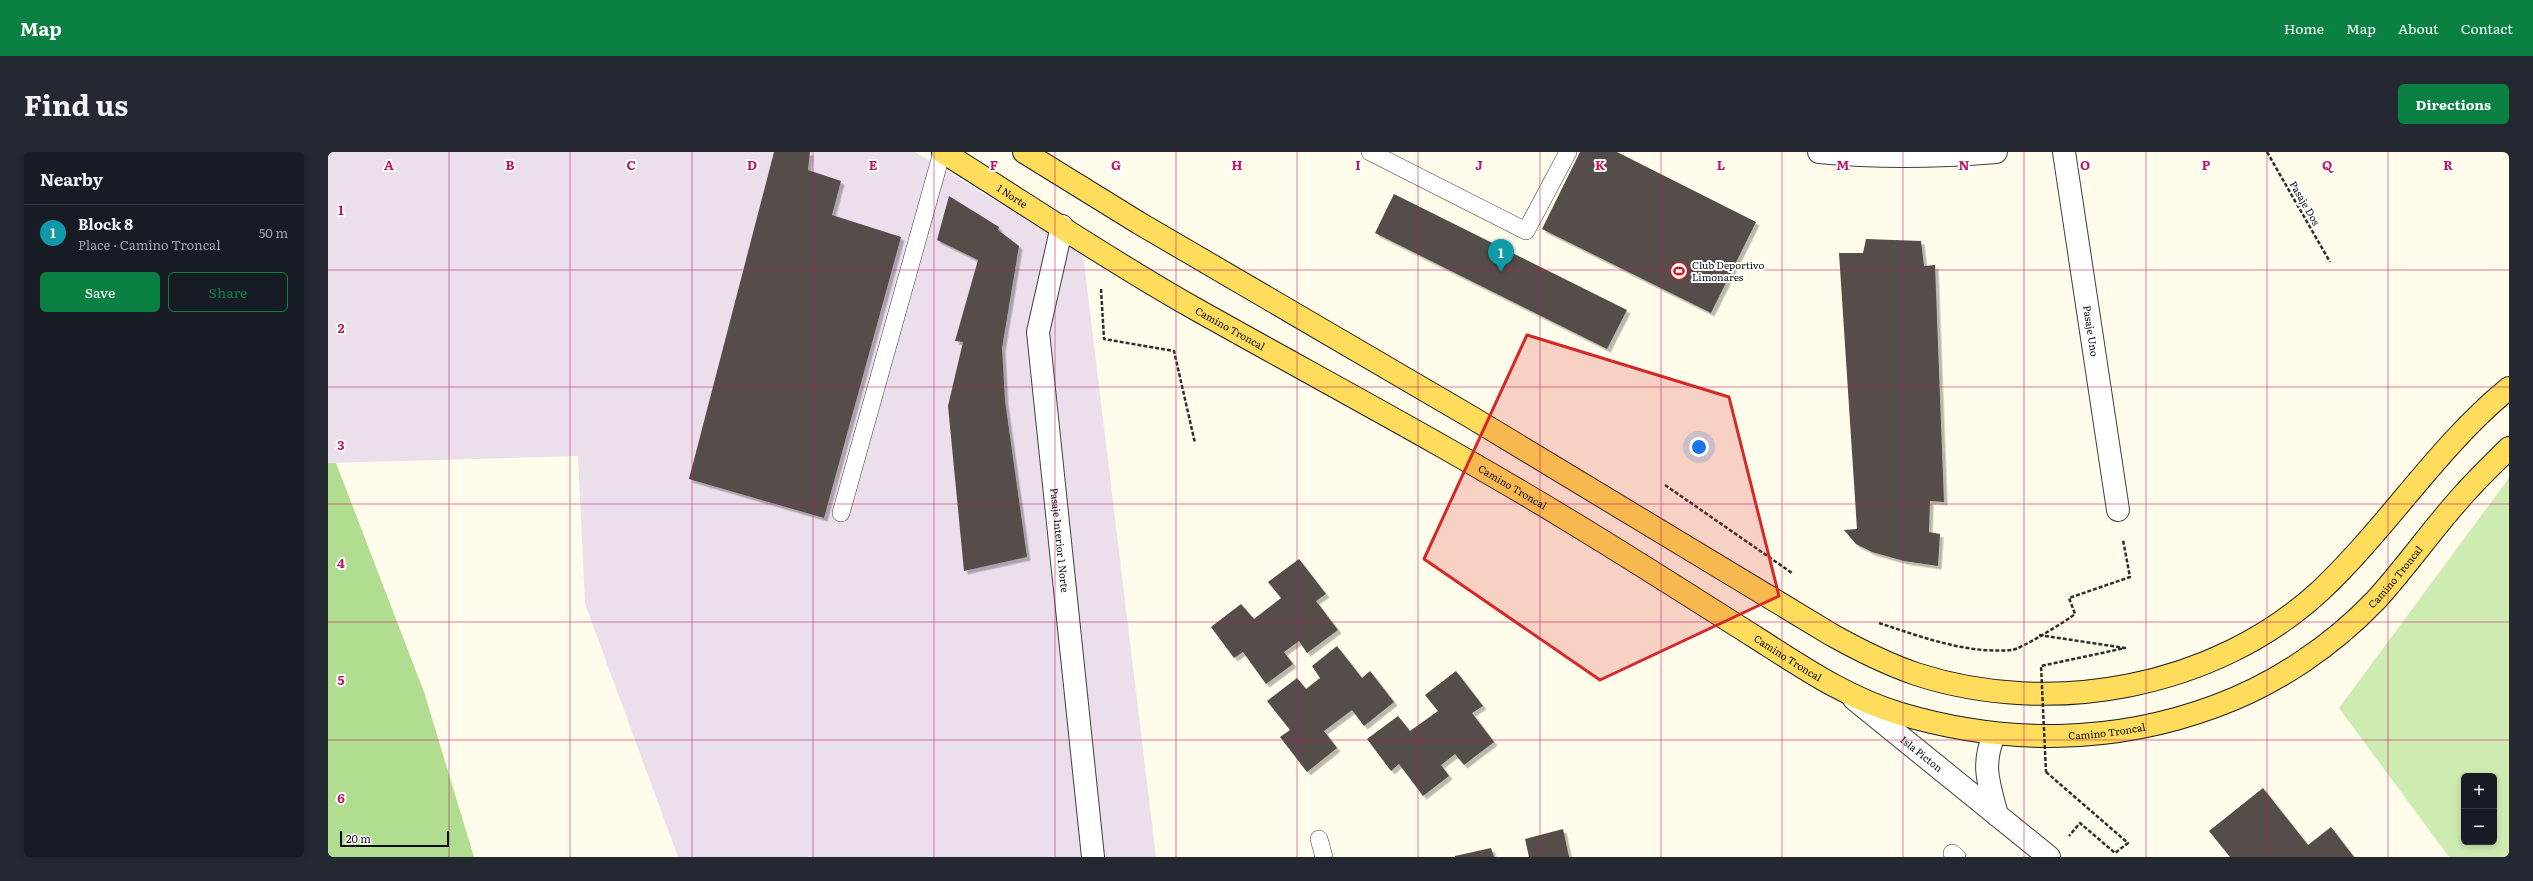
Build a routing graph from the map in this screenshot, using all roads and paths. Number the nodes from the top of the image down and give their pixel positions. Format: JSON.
{"nodes":[{"id":1,"x":942,"y":152,"type":"edge"},
{"id":2,"x":1024,"y":152,"type":"edge"},
{"id":3,"x":1370,"y":152,"type":"edge"},
{"id":4,"x":1568,"y":152,"type":"edge"},
{"id":5,"x":1819,"y":152,"type":"edge"},
{"id":6,"x":1996,"y":152,"type":"edge"},
{"id":7,"x":2064,"y":152,"type":"edge"},
{"id":8,"x":2267,"y":152,"type":"edge"},
{"id":9,"x":1062,"y":226,"type":"junction"},
{"id":10,"x":1098,"y":249,"type":"junction"},
{"id":11,"x":2330,"y":262,"type":"dead end"},
{"id":12,"x":2509,"y":388,"type":"edge"},
{"id":13,"x":1196,"y":443,"type":"dead end"},
{"id":14,"x":2509,"y":448,"type":"edge"},
{"id":15,"x":1665,"y":485,"type":"dead end"},
{"id":16,"x":2118,"y":510,"type":"joint"},
{"id":17,"x":841,"y":513,"type":"dead end"},
{"id":18,"x":1798,"y":577,"type":"dead end"},
{"id":19,"x":1873,"y":621,"type":"dead end"},
{"id":20,"x":2039,"y":635,"type":"junction"},
{"id":21,"x":1847,"y":693,"type":"junction"},
{"id":22,"x":1994,"y":735,"type":"junction"},
{"id":23,"x":1997,"y":815,"type":"junction"},
{"id":24,"x":1319,"y":839,"type":"dead end"},
{"id":25,"x":2065,"y":840,"type":"dead end"},
{"id":26,"x":1093,"y":857,"type":"edge"},
{"id":27,"x":1324,"y":857,"type":"edge"},
{"id":28,"x":2049,"y":857,"type":"edge"}],
"edges":[{"from":1,"to":9,"type":"main road","name":"1 Norte"},
{"from":1,"to":17,"type":"lane"},
{"from":2,"to":12,"type":"main road"},
{"from":3,"to":4,"type":"lane"},
{"from":5,"to":6,"type":"street"},
{"from":7,"to":16,"type":"street","name":"Pasaje Uno"},
{"from":8,"to":11,"type":"path","name":"Pasaje Dos"},
{"from":9,"to":10,"type":"main road","name":"Camino Troncal"},
{"from":9,"to":26,"type":"street","name":"Pasaje Interior 1 Norte"},
{"from":10,"to":13,"type":"path"},
{"from":10,"to":21,"type":"main road","name":"Camino Troncal"},
{"from":14,"to":22,"type":"main road","name":"Camino Troncal"},
{"from":15,"to":18,"type":"path"},
{"from":16,"to":20,"type":"path"},
{"from":19,"to":20,"type":"path"},
{"from":20,"to":25,"type":"path","bridge":true},
{"from":21,"to":22,"type":"main road","name":"Camino Troncal"},
{"from":21,"to":23,"type":"street","name":"Isla Picton"},
{"from":22,"to":23,"type":"street"},
{"from":23,"to":28,"type":"street","name":"Isla Picton"},
{"from":24,"to":27,"type":"lane"}]}
